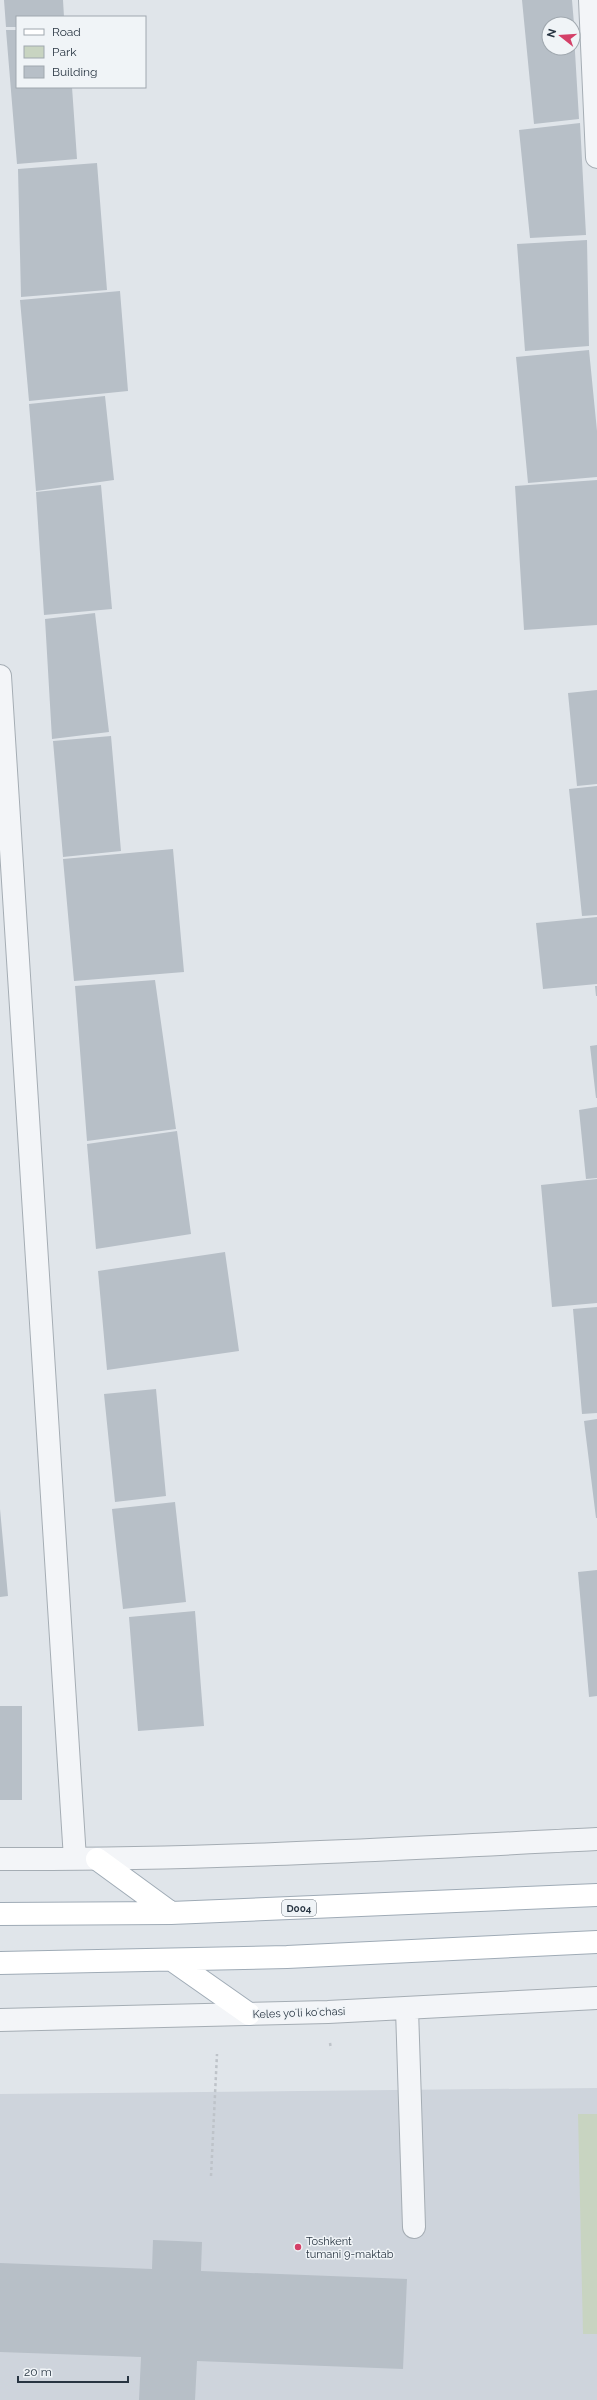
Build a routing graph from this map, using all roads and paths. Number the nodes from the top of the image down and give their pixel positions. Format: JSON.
{"nodes":[{"id":1,"x":593,"y":13,"type":"edge"},
{"id":2,"x":597,"y":157,"type":"edge"},
{"id":3,"x":0,"y":676,"type":"edge"},
{"id":4,"x":597,"y":1839,"type":"edge"},
{"id":5,"x":0,"y":1859,"type":"edge"},
{"id":6,"x":75,"y":1859,"type":"junction"},
{"id":7,"x":98,"y":1859,"type":"junction"},
{"id":8,"x":597,"y":1895,"type":"edge"},
{"id":9,"x":171,"y":1913,"type":"junction"},
{"id":10,"x":0,"y":1914,"type":"edge"},
{"id":11,"x":597,"y":1942,"type":"edge"},
{"id":12,"x":172,"y":1960,"type":"junction"},
{"id":13,"x":0,"y":1963,"type":"edge"},
{"id":14,"x":597,"y":1998,"type":"edge"},
{"id":15,"x":408,"y":2009,"type":"junction"},
{"id":16,"x":249,"y":2014,"type":"junction"},
{"id":17,"x":0,"y":2020,"type":"edge"},
{"id":18,"x":217,"y":2054,"type":"dead end"},
{"id":19,"x":211,"y":2176,"type":"dead end"},
{"id":20,"x":414,"y":2227,"type":"dead end"}],
"edges":[{"from":1,"to":2,"type":"street"},
{"from":3,"to":6,"type":"street"},
{"from":4,"to":7,"type":"street"},
{"from":5,"to":6,"type":"street"},
{"from":6,"to":7,"type":"street"},
{"from":7,"to":9,"type":"main road"},
{"from":8,"to":9,"type":"main road","number":"D004"},
{"from":9,"to":10,"type":"main road","number":"D004"},
{"from":11,"to":12,"type":"main road"},
{"from":12,"to":13,"type":"main road"},
{"from":12,"to":16,"type":"main road"},
{"from":14,"to":15,"type":"street","name":"Keles yoʻli koʻchasi"},
{"from":15,"to":16,"type":"street","name":"Keles yoʻli koʻchasi"},
{"from":15,"to":20,"type":"street"},
{"from":16,"to":17,"type":"street","name":"Keles yoʻli koʻchasi"},
{"from":18,"to":19,"type":"path"}]}
